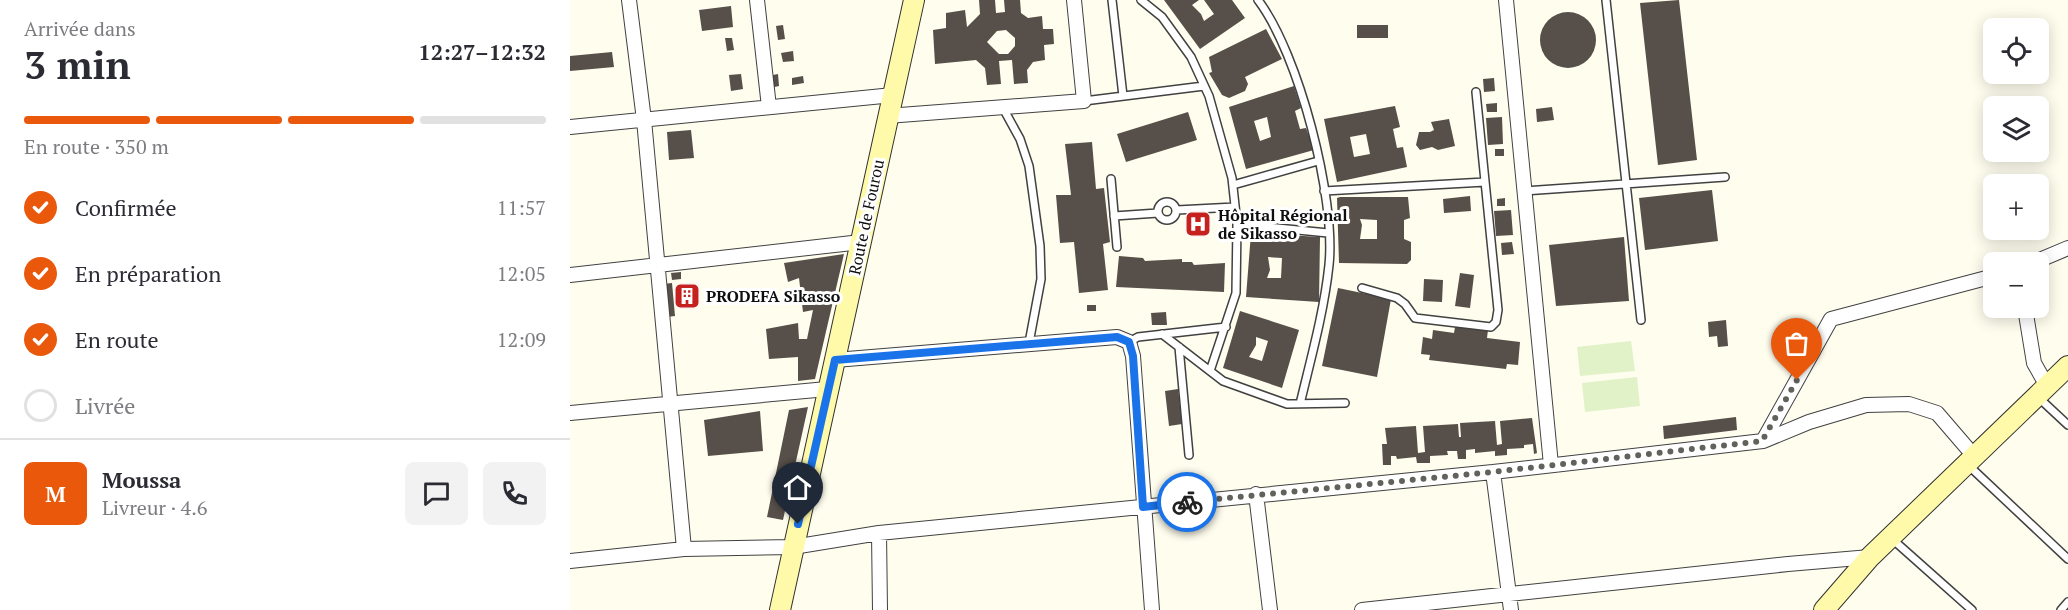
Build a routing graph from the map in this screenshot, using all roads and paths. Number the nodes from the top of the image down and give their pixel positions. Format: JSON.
{"nodes":[{"id":1,"x":629,"y":0,"type":"edge"},
{"id":2,"x":757,"y":0,"type":"edge"},
{"id":3,"x":914,"y":0,"type":"edge"},
{"id":4,"x":1074,"y":0,"type":"edge"},
{"id":5,"x":1112,"y":0,"type":"edge"},
{"id":6,"x":1143,"y":0,"type":"edge"},
{"id":7,"x":1258,"y":0,"type":"edge"},
{"id":8,"x":1506,"y":0,"type":"edge"},
{"id":9,"x":1606,"y":0,"type":"edge"},
{"id":10,"x":1204,"y":86,"type":"junction"},
{"id":11,"x":1476,"y":93,"type":"dead end"},
{"id":12,"x":893,"y":95,"type":"junction"},
{"id":13,"x":1123,"y":96,"type":"junction"},
{"id":14,"x":1084,"y":101,"type":"junction"},
{"id":15,"x":769,"y":107,"type":"junction"},
{"id":16,"x":1003,"y":108,"type":"junction"},
{"id":17,"x":887,"y":116,"type":"junction"},
{"id":18,"x":644,"y":120,"type":"junction"},
{"id":19,"x":570,"y":127,"type":"edge"},
{"id":20,"x":1318,"y":161,"type":"junction"},
{"id":21,"x":1725,"y":177,"type":"dead end"},
{"id":22,"x":1111,"y":179,"type":"dead end"},
{"id":23,"x":1485,"y":182,"type":"junction"},
{"id":24,"x":1626,"y":184,"type":"junction"},
{"id":25,"x":1233,"y":185,"type":"junction"},
{"id":26,"x":1324,"y":191,"type":"junction"},
{"id":27,"x":1523,"y":191,"type":"junction"},
{"id":28,"x":1235,"y":207,"type":"junction"},
{"id":29,"x":1177,"y":210,"type":"junction"},
{"id":30,"x":1158,"y":213,"type":"junction"},
{"id":31,"x":1114,"y":216,"type":"junction"},
{"id":32,"x":1237,"y":224,"type":"junction"},
{"id":33,"x":1328,"y":233,"type":"junction"},
{"id":34,"x":861,"y":242,"type":"junction"},
{"id":35,"x":1117,"y":247,"type":"dead end"},
{"id":36,"x":2068,"y":248,"type":"edge"},
{"id":37,"x":2049,"y":256,"type":"edge"},
{"id":38,"x":656,"y":266,"type":"junction"},
{"id":39,"x":570,"y":275,"type":"edge"},
{"id":40,"x":1983,"y":279,"type":"edge"},
{"id":41,"x":1362,"y":288,"type":"dead end"},
{"id":42,"x":2027,"y":318,"type":"edge"},
{"id":43,"x":1641,"y":320,"type":"dead end"},
{"id":44,"x":1226,"y":327,"type":"junction"},
{"id":45,"x":1162,"y":334,"type":"junction"},
{"id":46,"x":1129,"y":342,"type":"junction"},
{"id":47,"x":1029,"y":343,"type":"junction"},
{"id":48,"x":1179,"y":347,"type":"junction"},
{"id":49,"x":835,"y":360,"type":"junction"},
{"id":50,"x":2068,"y":366,"type":"edge"},
{"id":51,"x":1210,"y":371,"type":"junction"},
{"id":52,"x":827,"y":388,"type":"junction"},
{"id":53,"x":2042,"y":391,"type":"junction"},
{"id":54,"x":669,"y":403,"type":"junction"},
{"id":55,"x":1345,"y":403,"type":"dead end"},
{"id":56,"x":1300,"y":404,"type":"junction"},
{"id":57,"x":570,"y":413,"type":"edge"},
{"id":58,"x":2068,"y":425,"type":"edge"},
{"id":59,"x":1762,"y":441,"type":"junction"},
{"id":60,"x":1189,"y":455,"type":"dead end"},
{"id":61,"x":1970,"y":460,"type":"junction"},
{"id":62,"x":1551,"y":465,"type":"junction"},
{"id":63,"x":1493,"y":472,"type":"junction"},
{"id":64,"x":1256,"y":494,"type":"junction"},
{"id":65,"x":1143,"y":507,"type":"junction"},
{"id":66,"x":879,"y":533,"type":"junction"},
{"id":67,"x":1890,"y":537,"type":"junction"},
{"id":68,"x":793,"y":547,"type":"junction"},
{"id":69,"x":684,"y":549,"type":"junction"},
{"id":70,"x":1870,"y":557,"type":"junction"},
{"id":71,"x":2068,"y":559,"type":"edge"},
{"id":72,"x":570,"y":561,"type":"edge"},
{"id":73,"x":1509,"y":594,"type":"junction"},
{"id":74,"x":2068,"y":602,"type":"edge"},
{"id":75,"x":1387,"y":609,"type":"edge"},
{"id":76,"x":1970,"y":609,"type":"edge"},
{"id":77,"x":780,"y":610,"type":"edge"},
{"id":78,"x":880,"y":610,"type":"edge"},
{"id":79,"x":1152,"y":610,"type":"edge"},
{"id":80,"x":1270,"y":610,"type":"edge"},
{"id":81,"x":1362,"y":610,"type":"edge"},
{"id":82,"x":1511,"y":610,"type":"edge"},
{"id":83,"x":1824,"y":610,"type":"edge"},
{"id":84,"x":2061,"y":610,"type":"edge"}],
"edges":[{"from":1,"to":18,"type":"street"},
{"from":2,"to":15,"type":"street"},
{"from":3,"to":12,"type":"main road","name":"Route de Fourou"},
{"from":4,"to":14,"type":"street"},
{"from":5,"to":13,"type":"lane"},
{"from":6,"to":10,"type":"lane"},
{"from":7,"to":20,"type":"lane"},
{"from":8,"to":27,"type":"street"},
{"from":9,"to":24,"type":"lane"},
{"from":10,"to":13,"type":"lane"},
{"from":10,"to":25,"type":"lane"},
{"from":11,"to":23,"type":"lane"},
{"from":12,"to":15,"type":"street"},
{"from":12,"to":17,"type":"main road","name":"Route de Fourou"},
{"from":13,"to":14,"type":"lane"},
{"from":14,"to":16,"type":"street"},
{"from":15,"to":18,"type":"street"},
{"from":16,"to":17,"type":"street"},
{"from":16,"to":47,"type":"lane"},
{"from":17,"to":34,"type":"main road","name":"Route de Fourou"},
{"from":18,"to":19,"type":"street"},
{"from":18,"to":38,"type":"street"},
{"from":20,"to":25,"type":"lane"},
{"from":20,"to":26,"type":"lane"},
{"from":21,"to":24,"type":"lane"},
{"from":22,"to":31,"type":"lane"},
{"from":23,"to":26,"type":"lane"},
{"from":23,"to":41,"type":"lane"},
{"from":24,"to":27,"type":"lane"},
{"from":24,"to":43,"type":"lane"},
{"from":25,"to":28,"type":"lane"},
{"from":26,"to":33,"type":"lane"},
{"from":27,"to":62,"type":"street"},
{"from":28,"to":29,"type":"lane"},
{"from":28,"to":32,"type":"lane"},
{"from":29,"to":30,"type":"lane"},
{"from":29,"to":30,"type":"lane"},
{"from":30,"to":31,"type":"lane"},
{"from":31,"to":35,"type":"lane"},
{"from":32,"to":33,"type":"lane"},
{"from":32,"to":44,"type":"lane"},
{"from":33,"to":56,"type":"lane"},
{"from":34,"to":38,"type":"street"},
{"from":34,"to":49,"type":"main road","name":"Route de Fourou"},
{"from":36,"to":37,"type":"street"},
{"from":38,"to":39,"type":"street"},
{"from":38,"to":54,"type":"street"},
{"from":40,"to":59,"type":"street"},
{"from":42,"to":53,"type":"street"},
{"from":44,"to":45,"type":"lane"},
{"from":44,"to":51,"type":"lane"},
{"from":45,"to":46,"type":"lane"},
{"from":45,"to":48,"type":"lane"},
{"from":46,"to":47,"type":"street"},
{"from":46,"to":65,"type":"street"},
{"from":47,"to":49,"type":"street"},
{"from":48,"to":51,"type":"lane"},
{"from":48,"to":60,"type":"lane"},
{"from":49,"to":52,"type":"main road","name":"Route de Fourou"},
{"from":50,"to":53,"type":"main road"},
{"from":51,"to":56,"type":"lane"},
{"from":52,"to":54,"type":"street"},
{"from":52,"to":68,"type":"main road","name":"Route de Fourou"},
{"from":53,"to":58,"type":"lane"},
{"from":53,"to":61,"type":"main road"},
{"from":54,"to":57,"type":"street"},
{"from":54,"to":69,"type":"street"},
{"from":55,"to":56,"type":"lane"},
{"from":59,"to":61,"type":"street"},
{"from":59,"to":62,"type":"street"},
{"from":61,"to":67,"type":"main road"},
{"from":61,"to":71,"type":"lane"},
{"from":62,"to":63,"type":"street"},
{"from":63,"to":64,"type":"street"},
{"from":63,"to":73,"type":"street"},
{"from":64,"to":65,"type":"street"},
{"from":64,"to":80,"type":"street"},
{"from":65,"to":66,"type":"street"},
{"from":65,"to":79,"type":"street"},
{"from":66,"to":68,"type":"street"},
{"from":66,"to":78,"type":"street"},
{"from":67,"to":70,"type":"main road"},
{"from":67,"to":76,"type":"lane"},
{"from":68,"to":69,"type":"street"},
{"from":68,"to":77,"type":"main road","name":"Route de Fourou"},
{"from":69,"to":72,"type":"street"},
{"from":70,"to":73,"type":"street"},
{"from":70,"to":83,"type":"main road"},
{"from":73,"to":75,"type":"street"},
{"from":73,"to":82,"type":"street"},
{"from":74,"to":84,"type":"lane"},
{"from":75,"to":81,"type":"street"}]}
